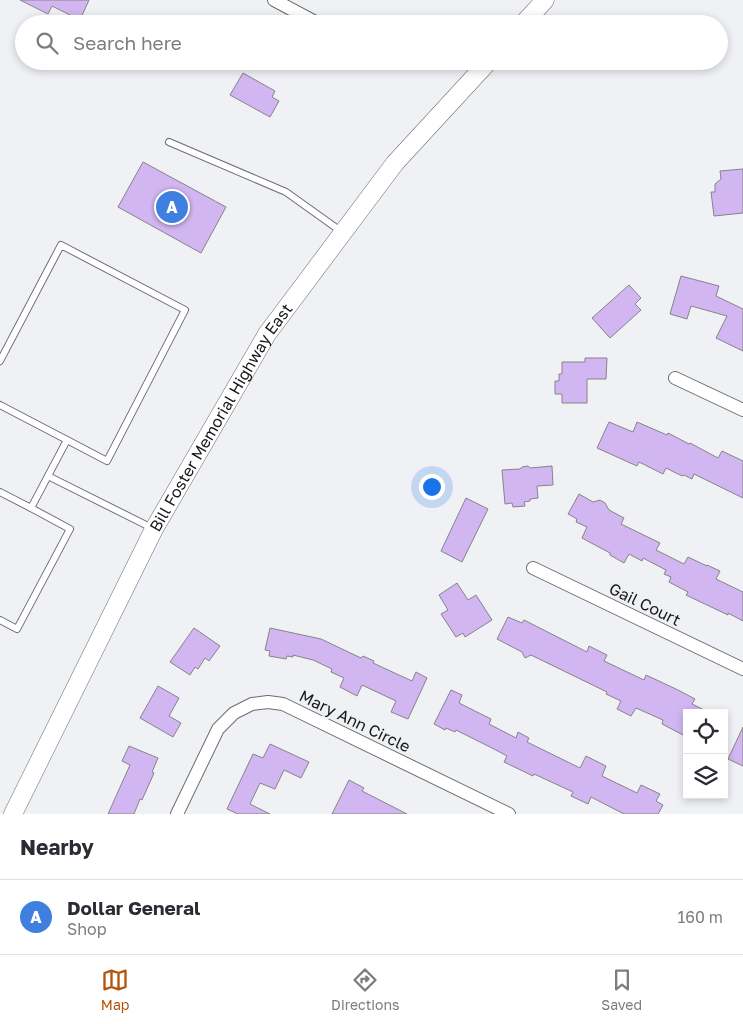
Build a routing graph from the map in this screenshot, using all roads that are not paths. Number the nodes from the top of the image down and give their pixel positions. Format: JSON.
{"nodes":[{"id":1,"x":274,"y":0,"type":"edge"},
{"id":2,"x":545,"y":0,"type":"edge"},
{"id":3,"x":302,"y":15,"type":"edge"},
{"id":4,"x":531,"y":15,"type":"edge"},
{"id":5,"x":481,"y":70,"type":"edge"},
{"id":6,"x":169,"y":142,"type":"dead end"},
{"id":7,"x":343,"y":233,"type":"junction"},
{"id":8,"x":0,"y":361,"type":"edge"},
{"id":9,"x":676,"y":378,"type":"dead end"},
{"id":10,"x":0,"y":405,"type":"edge"},
{"id":11,"x":743,"y":410,"type":"edge"},
{"id":12,"x":66,"y":440,"type":"junction"},
{"id":13,"x":48,"y":476,"type":"junction"},
{"id":14,"x":0,"y":492,"type":"edge"},
{"id":15,"x":32,"y":508,"type":"junction"},
{"id":16,"x":154,"y":529,"type":"junction"},
{"id":17,"x":533,"y":568,"type":"dead end"},
{"id":18,"x":0,"y":620,"type":"edge"},
{"id":19,"x":743,"y":670,"type":"edge"},
{"id":20,"x":14,"y":814,"type":"edge"},
{"id":21,"x":177,"y":814,"type":"edge"},
{"id":22,"x":509,"y":814,"type":"edge"}],
"edges":[{"from":1,"to":3,"type":"street"},
{"from":2,"to":4,"type":"main road"},
{"from":5,"to":7,"type":"main road","name":"Bill Foster Memorial Highway East"},
{"from":6,"to":7,"type":"lane"},
{"from":7,"to":16,"type":"main road","name":"Bill Foster Memorial Highway East"},
{"from":8,"to":12,"type":"lane"},
{"from":9,"to":11,"type":"street"},
{"from":10,"to":12,"type":"lane"},
{"from":12,"to":13,"type":"lane"},
{"from":13,"to":15,"type":"lane"},
{"from":13,"to":16,"type":"lane"},
{"from":14,"to":15,"type":"lane"},
{"from":15,"to":18,"type":"lane"},
{"from":16,"to":20,"type":"main road","name":"Bill Foster Memorial Highway East"},
{"from":17,"to":19,"type":"street","name":"Gail Court"},
{"from":21,"to":22,"type":"street","name":"Mary Ann Circle"}]}
